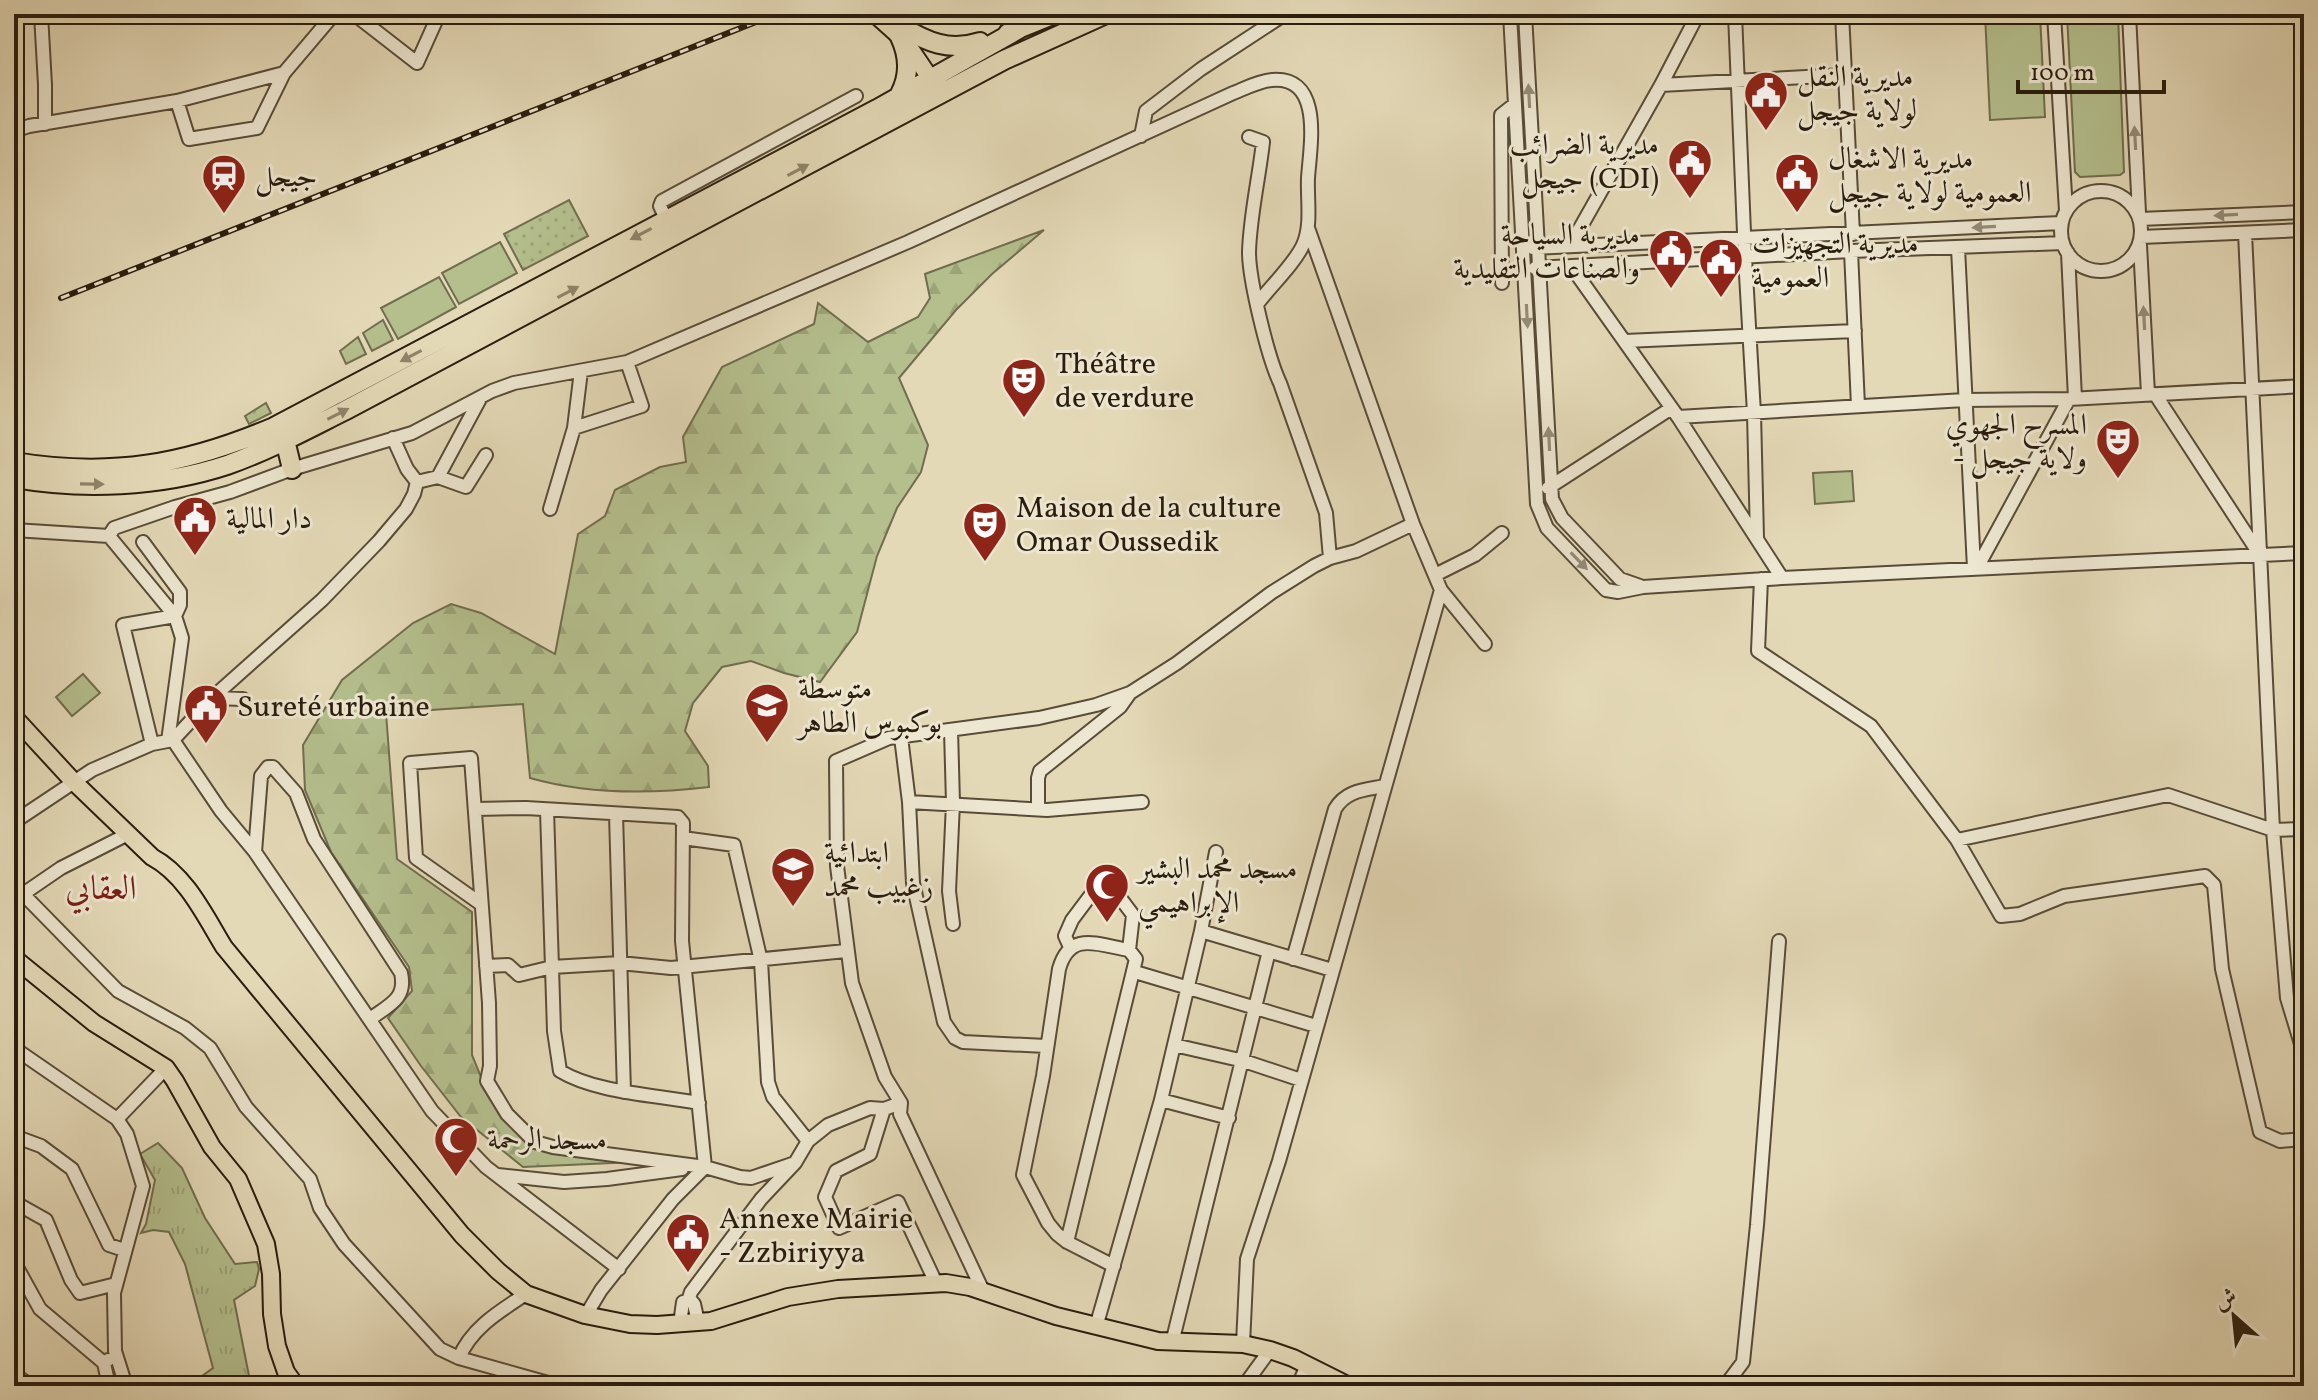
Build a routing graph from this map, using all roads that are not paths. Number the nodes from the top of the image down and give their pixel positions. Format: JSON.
{"nodes":[{"id":1,"x":41,"y":14,"type":"edge"},
{"id":2,"x":334,"y":14,"type":"edge"},
{"id":3,"x":354,"y":14,"type":"edge"},
{"id":4,"x":439,"y":14,"type":"edge"},
{"id":5,"x":878,"y":14,"type":"edge"},
{"id":6,"x":1055,"y":14,"type":"edge"},
{"id":7,"x":1106,"y":14,"type":"edge"},
{"id":8,"x":1285,"y":14,"type":"edge"},
{"id":9,"x":1510,"y":14,"type":"edge"},
{"id":10,"x":1525,"y":14,"type":"edge"},
{"id":11,"x":1698,"y":14,"type":"edge"},
{"id":12,"x":1735,"y":14,"type":"edge"},
{"id":13,"x":1842,"y":14,"type":"edge"},
{"id":14,"x":2054,"y":14,"type":"edge"},
{"id":15,"x":2129,"y":14,"type":"edge"},
{"id":16,"x":1019,"y":29,"type":"junction"},
{"id":17,"x":900,"y":32,"type":"junction"},
{"id":18,"x":284,"y":73,"type":"junction"},
{"id":19,"x":1843,"y":75,"type":"junction"},
{"id":20,"x":939,"y":80,"type":"junction"},
{"id":21,"x":1739,"y":82,"type":"junction"},
{"id":22,"x":1661,"y":85,"type":"junction"},
{"id":23,"x":900,"y":94,"type":"junction"},
{"id":24,"x":856,"y":96,"type":"dead end"},
{"id":25,"x":177,"y":101,"type":"junction"},
{"id":26,"x":1515,"y":104,"type":"junction"},
{"id":27,"x":45,"y":124,"type":"junction"},
{"id":28,"x":14,"y":131,"type":"edge"},
{"id":29,"x":1141,"y":136,"type":"junction"},
{"id":30,"x":1249,"y":137,"type":"dead end"},
{"id":31,"x":2304,"y":212,"type":"edge"},
{"id":32,"x":2064,"y":217,"type":"junction"},
{"id":33,"x":2140,"y":218,"type":"junction"},
{"id":34,"x":667,"y":221,"type":"junction"},
{"id":35,"x":1538,"y":226,"type":"junction"},
{"id":36,"x":1308,"y":228,"type":"junction"},
{"id":37,"x":1522,"y":230,"type":"junction"},
{"id":38,"x":2304,"y":230,"type":"edge"},
{"id":39,"x":1502,"y":231,"type":"junction"},
{"id":40,"x":2245,"y":233,"type":"junction"},
{"id":41,"x":1853,"y":234,"type":"junction"},
{"id":42,"x":1744,"y":238,"type":"junction"},
{"id":43,"x":2141,"y":240,"type":"junction"},
{"id":44,"x":1539,"y":247,"type":"junction"},
{"id":45,"x":1565,"y":247,"type":"junction"},
{"id":46,"x":1523,"y":248,"type":"junction"},
{"id":47,"x":1958,"y":248,"type":"junction"},
{"id":48,"x":2065,"y":248,"type":"junction"},
{"id":49,"x":1851,"y":251,"type":"junction"},
{"id":50,"x":1745,"y":257,"type":"junction"},
{"id":51,"x":1569,"y":266,"type":"junction"},
{"id":52,"x":1524,"y":268,"type":"junction"},
{"id":53,"x":1540,"y":268,"type":"junction"},
{"id":54,"x":1502,"y":283,"type":"dead end"},
{"id":55,"x":1258,"y":303,"type":"junction"},
{"id":56,"x":1855,"y":331,"type":"junction"},
{"id":57,"x":1749,"y":337,"type":"junction"},
{"id":58,"x":1625,"y":341,"type":"junction"},
{"id":59,"x":627,"y":362,"type":"junction"},
{"id":60,"x":581,"y":371,"type":"junction"},
{"id":61,"x":2304,"y":386,"type":"edge"},
{"id":62,"x":2254,"y":389,"type":"junction"},
{"id":63,"x":2152,"y":394,"type":"junction"},
{"id":64,"x":481,"y":397,"type":"junction"},
{"id":65,"x":2072,"y":398,"type":"junction"},
{"id":66,"x":1965,"y":400,"type":"junction"},
{"id":67,"x":1858,"y":406,"type":"junction"},
{"id":68,"x":1674,"y":413,"type":"junction"},
{"id":69,"x":1754,"y":413,"type":"junction"},
{"id":70,"x":574,"y":428,"type":"junction"},
{"id":71,"x":393,"y":438,"type":"junction"},
{"id":72,"x":285,"y":440,"type":"junction"},
{"id":73,"x":486,"y":455,"type":"dead end"},
{"id":74,"x":14,"y":462,"type":"edge"},
{"id":75,"x":292,"y":469,"type":"junction"},
{"id":76,"x":438,"y":477,"type":"junction"},
{"id":77,"x":14,"y":478,"type":"edge"},
{"id":78,"x":417,"y":482,"type":"junction"},
{"id":79,"x":1536,"y":488,"type":"junction"},
{"id":80,"x":1551,"y":488,"type":"junction"},
{"id":81,"x":550,"y":509,"type":"dead end"},
{"id":82,"x":1413,"y":524,"type":"junction"},
{"id":83,"x":14,"y":530,"type":"edge"},
{"id":84,"x":1502,"y":533,"type":"dead end"},
{"id":85,"x":109,"y":536,"type":"junction"},
{"id":86,"x":1757,"y":538,"type":"junction"},
{"id":87,"x":143,"y":542,"type":"dead end"},
{"id":88,"x":2304,"y":553,"type":"edge"},
{"id":89,"x":2260,"y":555,"type":"junction"},
{"id":90,"x":1330,"y":558,"type":"junction"},
{"id":91,"x":1975,"y":568,"type":"junction"},
{"id":92,"x":1435,"y":575,"type":"junction"},
{"id":93,"x":1782,"y":578,"type":"junction"},
{"id":94,"x":1761,"y":579,"type":"junction"},
{"id":95,"x":1643,"y":587,"type":"junction"},
{"id":96,"x":1441,"y":590,"type":"junction"},
{"id":97,"x":175,"y":616,"type":"junction"},
{"id":98,"x":1485,"y":644,"type":"dead end"},
{"id":99,"x":1130,"y":693,"type":"junction"},
{"id":100,"x":212,"y":698,"type":"junction"},
{"id":101,"x":243,"y":699,"type":"dead end"},
{"id":102,"x":14,"y":717,"type":"edge"},
{"id":103,"x":951,"y":730,"type":"junction"},
{"id":104,"x":901,"y":737,"type":"junction"},
{"id":105,"x":170,"y":740,"type":"junction"},
{"id":106,"x":152,"y":744,"type":"junction"},
{"id":107,"x":73,"y":781,"type":"junction"},
{"id":108,"x":1385,"y":786,"type":"junction"},
{"id":109,"x":909,"y":802,"type":"junction"},
{"id":110,"x":1142,"y":802,"type":"dead end"},
{"id":111,"x":953,"y":803,"type":"junction"},
{"id":112,"x":476,"y":809,"type":"junction"},
{"id":113,"x":1038,"y":809,"type":"junction"},
{"id":114,"x":547,"y":810,"type":"junction"},
{"id":115,"x":616,"y":814,"type":"junction"},
{"id":116,"x":14,"y":822,"type":"edge"},
{"id":117,"x":2304,"y":829,"type":"edge"},
{"id":118,"x":2273,"y":830,"type":"junction"},
{"id":119,"x":128,"y":834,"type":"junction"},
{"id":120,"x":683,"y":838,"type":"junction"},
{"id":121,"x":1957,"y":840,"type":"junction"},
{"id":122,"x":255,"y":852,"type":"junction"},
{"id":123,"x":1216,"y":852,"type":"dead end"},
{"id":124,"x":481,"y":904,"type":"junction"},
{"id":125,"x":953,"y":924,"type":"dead end"},
{"id":126,"x":1201,"y":931,"type":"junction"},
{"id":127,"x":1072,"y":941,"type":"junction"},
{"id":128,"x":1779,"y":941,"type":"dead end"},
{"id":129,"x":1129,"y":950,"type":"junction"},
{"id":130,"x":846,"y":951,"type":"junction"},
{"id":131,"x":1269,"y":951,"type":"junction"},
{"id":132,"x":14,"y":958,"type":"edge"},
{"id":133,"x":1293,"y":959,"type":"junction"},
{"id":134,"x":761,"y":961,"type":"junction"},
{"id":135,"x":620,"y":963,"type":"junction"},
{"id":136,"x":486,"y":966,"type":"junction"},
{"id":137,"x":552,"y":967,"type":"junction"},
{"id":138,"x":684,"y":967,"type":"junction"},
{"id":139,"x":1332,"y":970,"type":"junction"},
{"id":140,"x":1135,"y":972,"type":"junction"},
{"id":141,"x":1187,"y":988,"type":"junction"},
{"id":142,"x":1257,"y":1009,"type":"junction"},
{"id":143,"x":370,"y":1019,"type":"junction"},
{"id":144,"x":1316,"y":1026,"type":"junction"},
{"id":145,"x":1174,"y":1045,"type":"junction"},
{"id":146,"x":1046,"y":1046,"type":"junction"},
{"id":147,"x":14,"y":1048,"type":"edge"},
{"id":148,"x":2304,"y":1054,"type":"edge"},
{"id":149,"x":1244,"y":1061,"type":"junction"},
{"id":150,"x":166,"y":1068,"type":"junction"},
{"id":151,"x":1301,"y":1080,"type":"junction"},
{"id":152,"x":624,"y":1092,"type":"junction"},
{"id":153,"x":1161,"y":1100,"type":"junction"},
{"id":154,"x":699,"y":1103,"type":"junction"},
{"id":155,"x":901,"y":1103,"type":"junction"},
{"id":156,"x":884,"y":1109,"type":"junction"},
{"id":157,"x":1229,"y":1118,"type":"junction"},
{"id":158,"x":117,"y":1119,"type":"junction"},
{"id":159,"x":14,"y":1136,"type":"edge"},
{"id":160,"x":2304,"y":1139,"type":"edge"},
{"id":161,"x":808,"y":1141,"type":"junction"},
{"id":162,"x":795,"y":1163,"type":"junction"},
{"id":163,"x":705,"y":1167,"type":"junction"},
{"id":164,"x":497,"y":1175,"type":"junction"},
{"id":165,"x":14,"y":1202,"type":"edge"},
{"id":166,"x":1067,"y":1242,"type":"junction"},
{"id":167,"x":124,"y":1250,"type":"junction"},
{"id":168,"x":14,"y":1262,"type":"edge"},
{"id":169,"x":1114,"y":1266,"type":"junction"},
{"id":170,"x":619,"y":1269,"type":"junction"},
{"id":171,"x":936,"y":1283,"type":"junction"},
{"id":172,"x":116,"y":1284,"type":"junction"},
{"id":173,"x":983,"y":1291,"type":"junction"},
{"id":174,"x":526,"y":1294,"type":"junction"},
{"id":175,"x":683,"y":1302,"type":"dead end"},
{"id":176,"x":586,"y":1315,"type":"junction"},
{"id":177,"x":698,"y":1322,"type":"junction"},
{"id":178,"x":680,"y":1324,"type":"junction"},
{"id":179,"x":1096,"y":1327,"type":"junction"},
{"id":180,"x":1172,"y":1343,"type":"junction"},
{"id":181,"x":1243,"y":1344,"type":"junction"},
{"id":182,"x":1270,"y":1350,"type":"junction"},
{"id":183,"x":115,"y":1354,"type":"junction"},
{"id":184,"x":459,"y":1358,"type":"junction"},
{"id":185,"x":104,"y":1363,"type":"junction"},
{"id":186,"x":1307,"y":1365,"type":"junction"},
{"id":187,"x":14,"y":1374,"type":"edge"},
{"id":188,"x":31,"y":1386,"type":"edge"},
{"id":189,"x":109,"y":1386,"type":"edge"},
{"id":190,"x":126,"y":1386,"type":"edge"},
{"id":191,"x":296,"y":1386,"type":"edge"},
{"id":192,"x":559,"y":1386,"type":"edge"},
{"id":193,"x":1241,"y":1386,"type":"edge"},
{"id":194,"x":1298,"y":1386,"type":"edge"},
{"id":195,"x":1349,"y":1386,"type":"edge"},
{"id":196,"x":1725,"y":1386,"type":"edge"}],
"edges":[{"from":1,"to":27,"type":"street"},
{"from":2,"to":18,"type":"street"},
{"from":3,"to":4,"type":"street"},
{"from":5,"to":17,"type":"main road"},
{"from":6,"to":16,"type":"highway"},
{"from":7,"to":20,"type":"highway"},
{"from":8,"to":29,"type":"street"},
{"from":9,"to":26,"type":"street"},
{"from":35,"to":10,"type":"street","one_way":true},
{"from":11,"to":22,"type":"street"},
{"from":12,"to":21,"type":"street"},
{"from":13,"to":19,"type":"street"},
{"from":14,"to":32,"type":"street"},
{"from":33,"to":15,"type":"street","one_way":true},
{"from":16,"to":17,"type":"highway"},
{"from":16,"to":20,"type":"highway"},
{"from":17,"to":20,"type":"main road"},
{"from":17,"to":23,"type":"highway"},
{"from":18,"to":25,"type":"street"},
{"from":18,"to":25,"type":"street"},
{"from":19,"to":21,"type":"street"},
{"from":19,"to":41,"type":"street"},
{"from":20,"to":23,"type":"highway"},
{"from":72,"to":20,"type":"highway","one_way":true},
{"from":21,"to":22,"type":"street"},
{"from":21,"to":42,"type":"street"},
{"from":22,"to":45,"type":"street"},
{"from":23,"to":34,"type":"highway"},
{"from":24,"to":34,"type":"street"},
{"from":25,"to":27,"type":"street"},
{"from":26,"to":37,"type":"street"},
{"from":26,"to":39,"type":"street"},
{"from":27,"to":28,"type":"street"},
{"from":29,"to":36,"type":"street"},
{"from":29,"to":59,"type":"street"},
{"from":30,"to":55,"type":"street"},
{"from":31,"to":33,"type":"street","one_way":true},
{"from":32,"to":33,"type":"street"},
{"from":32,"to":41,"type":"street","one_way":true},
{"from":32,"to":48,"type":"street"},
{"from":33,"to":43,"type":"street"},
{"from":34,"to":74,"type":"highway","one_way":true},
{"from":35,"to":44,"type":"street"},
{"from":35,"to":45,"type":"street"},
{"from":36,"to":55,"type":"street"},
{"from":36,"to":82,"type":"street"},
{"from":37,"to":39,"type":"street"},
{"from":37,"to":46,"type":"street"},
{"from":38,"to":40,"type":"street"},
{"from":39,"to":54,"type":"street"},
{"from":40,"to":43,"type":"street"},
{"from":40,"to":62,"type":"street"},
{"from":41,"to":42,"type":"street"},
{"from":42,"to":45,"type":"street"},
{"from":42,"to":50,"type":"street"},
{"from":43,"to":48,"type":"street"},
{"from":63,"to":43,"type":"street","one_way":true},
{"from":44,"to":45,"type":"street"},
{"from":44,"to":46,"type":"street"},
{"from":44,"to":53,"type":"street"},
{"from":45,"to":51,"type":"street"},
{"from":46,"to":52,"type":"street"},
{"from":47,"to":48,"type":"street"},
{"from":47,"to":49,"type":"street"},
{"from":47,"to":66,"type":"street"},
{"from":48,"to":65,"type":"street"},
{"from":49,"to":50,"type":"street"},
{"from":49,"to":56,"type":"street"},
{"from":50,"to":51,"type":"street"},
{"from":50,"to":57,"type":"street"},
{"from":51,"to":53,"type":"street"},
{"from":51,"to":58,"type":"street"},
{"from":52,"to":53,"type":"street"},
{"from":52,"to":79,"type":"street","one_way":true},
{"from":80,"to":53,"type":"street","one_way":true},
{"from":55,"to":90,"type":"street"},
{"from":56,"to":57,"type":"street"},
{"from":56,"to":67,"type":"street"},
{"from":57,"to":58,"type":"street"},
{"from":57,"to":69,"type":"street"},
{"from":58,"to":68,"type":"street"},
{"from":59,"to":60,"type":"street"},
{"from":59,"to":70,"type":"street"},
{"from":60,"to":64,"type":"street"},
{"from":60,"to":70,"type":"street"},
{"from":61,"to":62,"type":"street"},
{"from":62,"to":63,"type":"street"},
{"from":62,"to":89,"type":"street"},
{"from":63,"to":65,"type":"street"},
{"from":63,"to":89,"type":"street"},
{"from":64,"to":71,"type":"street"},
{"from":64,"to":76,"type":"street"},
{"from":65,"to":66,"type":"street"},
{"from":65,"to":91,"type":"street"},
{"from":66,"to":67,"type":"street"},
{"from":66,"to":91,"type":"street"},
{"from":67,"to":69,"type":"street"},
{"from":68,"to":69,"type":"street"},
{"from":68,"to":80,"type":"street"},
{"from":68,"to":86,"type":"street"},
{"from":69,"to":86,"type":"street"},
{"from":70,"to":81,"type":"street"},
{"from":71,"to":75,"type":"street"},
{"from":71,"to":78,"type":"street"},
{"from":72,"to":75,"type":"highway"},
{"from":77,"to":72,"type":"highway","one_way":true},
{"from":73,"to":76,"type":"street"},
{"from":75,"to":85,"type":"street"},
{"from":76,"to":78,"type":"street"},
{"from":78,"to":100,"type":"street"},
{"from":79,"to":80,"type":"street"},
{"from":79,"to":95,"type":"street","one_way":true},
{"from":80,"to":95,"type":"street"},
{"from":82,"to":90,"type":"street"},
{"from":82,"to":92,"type":"street"},
{"from":83,"to":85,"type":"street"},
{"from":84,"to":92,"type":"street"},
{"from":85,"to":97,"type":"street"},
{"from":86,"to":93,"type":"street"},
{"from":87,"to":97,"type":"street"},
{"from":88,"to":89,"type":"street"},
{"from":89,"to":91,"type":"street"},
{"from":89,"to":118,"type":"street"},
{"from":90,"to":99,"type":"street"},
{"from":91,"to":93,"type":"street"},
{"from":92,"to":96,"type":"street"},
{"from":93,"to":94,"type":"street"},
{"from":94,"to":95,"type":"street"},
{"from":94,"to":121,"type":"street"},
{"from":96,"to":98,"type":"street"},
{"from":96,"to":108,"type":"street"},
{"from":97,"to":105,"type":"street"},
{"from":97,"to":106,"type":"street"},
{"from":99,"to":103,"type":"street"},
{"from":99,"to":113,"type":"street"},
{"from":100,"to":101,"type":"street"},
{"from":100,"to":105,"type":"street"},
{"from":102,"to":107,"type":"main road"},
{"from":103,"to":104,"type":"street"},
{"from":103,"to":111,"type":"street"},
{"from":104,"to":109,"type":"street"},
{"from":104,"to":130,"type":"street"},
{"from":105,"to":106,"type":"street"},
{"from":105,"to":122,"type":"street"},
{"from":106,"to":107,"type":"street"},
{"from":107,"to":116,"type":"street"},
{"from":107,"to":119,"type":"main road"},
{"from":108,"to":133,"type":"street"},
{"from":108,"to":139,"type":"street"},
{"from":109,"to":111,"type":"street"},
{"from":109,"to":146,"type":"street"},
{"from":110,"to":113,"type":"street"},
{"from":111,"to":113,"type":"street"},
{"from":111,"to":125,"type":"street"},
{"from":112,"to":114,"type":"street"},
{"from":112,"to":124,"type":"street"},
{"from":112,"to":124,"type":"street"},
{"from":114,"to":115,"type":"street"},
{"from":114,"to":137,"type":"street"},
{"from":115,"to":120,"type":"street"},
{"from":115,"to":135,"type":"street"},
{"from":117,"to":118,"type":"street"},
{"from":118,"to":121,"type":"street"},
{"from":118,"to":148,"type":"street"},
{"from":119,"to":174,"type":"main road"},
{"from":119,"to":184,"type":"street"},
{"from":120,"to":134,"type":"street"},
{"from":120,"to":138,"type":"street"},
{"from":121,"to":160,"type":"street"},
{"from":122,"to":143,"type":"street"},
{"from":122,"to":143,"type":"street"},
{"from":123,"to":126,"type":"street"},
{"from":124,"to":136,"type":"street"},
{"from":126,"to":131,"type":"street"},
{"from":126,"to":141,"type":"street"},
{"from":127,"to":129,"type":"street"},
{"from":127,"to":129,"type":"street"},
{"from":127,"to":146,"type":"street"},
{"from":128,"to":196,"type":"street"},
{"from":129,"to":140,"type":"street"},
{"from":130,"to":134,"type":"street"},
{"from":130,"to":155,"type":"street"},
{"from":131,"to":133,"type":"street"},
{"from":131,"to":142,"type":"street"},
{"from":132,"to":150,"type":"main road"},
{"from":133,"to":139,"type":"street"},
{"from":134,"to":138,"type":"street"},
{"from":134,"to":161,"type":"street"},
{"from":135,"to":137,"type":"street"},
{"from":135,"to":138,"type":"street"},
{"from":135,"to":152,"type":"street"},
{"from":136,"to":137,"type":"street"},
{"from":136,"to":163,"type":"street"},
{"from":137,"to":152,"type":"street"},
{"from":138,"to":154,"type":"street"},
{"from":139,"to":144,"type":"street"},
{"from":140,"to":141,"type":"street"},
{"from":140,"to":166,"type":"street"},
{"from":141,"to":142,"type":"street"},
{"from":141,"to":145,"type":"street"},
{"from":142,"to":144,"type":"street"},
{"from":142,"to":149,"type":"street"},
{"from":143,"to":164,"type":"street"},
{"from":144,"to":151,"type":"street"},
{"from":145,"to":149,"type":"street"},
{"from":145,"to":153,"type":"street"},
{"from":146,"to":166,"type":"street"},
{"from":147,"to":158,"type":"street"},
{"from":149,"to":151,"type":"street"},
{"from":149,"to":157,"type":"street"},
{"from":150,"to":158,"type":"street"},
{"from":150,"to":191,"type":"main road"},
{"from":151,"to":181,"type":"street"},
{"from":152,"to":154,"type":"street"},
{"from":153,"to":157,"type":"street"},
{"from":153,"to":169,"type":"street"},
{"from":154,"to":163,"type":"street"},
{"from":155,"to":156,"type":"street"},
{"from":155,"to":173,"type":"street"},
{"from":156,"to":161,"type":"street"},
{"from":156,"to":171,"type":"street"},
{"from":157,"to":180,"type":"street"},
{"from":158,"to":167,"type":"street"},
{"from":159,"to":167,"type":"street"},
{"from":161,"to":162,"type":"street"},
{"from":162,"to":163,"type":"street"},
{"from":162,"to":177,"type":"street"},
{"from":163,"to":164,"type":"street"},
{"from":163,"to":170,"type":"street"},
{"from":164,"to":170,"type":"street"},
{"from":165,"to":172,"type":"street"},
{"from":166,"to":169,"type":"street"},
{"from":167,"to":172,"type":"street"},
{"from":168,"to":185,"type":"street"},
{"from":169,"to":179,"type":"street"},
{"from":170,"to":176,"type":"street"},
{"from":171,"to":173,"type":"main road"},
{"from":171,"to":177,"type":"main road"},
{"from":172,"to":183,"type":"street"},
{"from":173,"to":179,"type":"main road"},
{"from":174,"to":176,"type":"main road"},
{"from":174,"to":184,"type":"street"},
{"from":175,"to":178,"type":"street"},
{"from":176,"to":178,"type":"main road"},
{"from":177,"to":178,"type":"main road"},
{"from":179,"to":180,"type":"main road"},
{"from":180,"to":181,"type":"main road"},
{"from":181,"to":182,"type":"main road"},
{"from":182,"to":186,"type":"main road"},
{"from":182,"to":193,"type":"street"},
{"from":183,"to":185,"type":"street"},
{"from":183,"to":190,"type":"street"},
{"from":184,"to":192,"type":"street"},
{"from":185,"to":189,"type":"street"},
{"from":186,"to":194,"type":"street"},
{"from":186,"to":195,"type":"main road"},
{"from":187,"to":188,"type":"street"}]}
